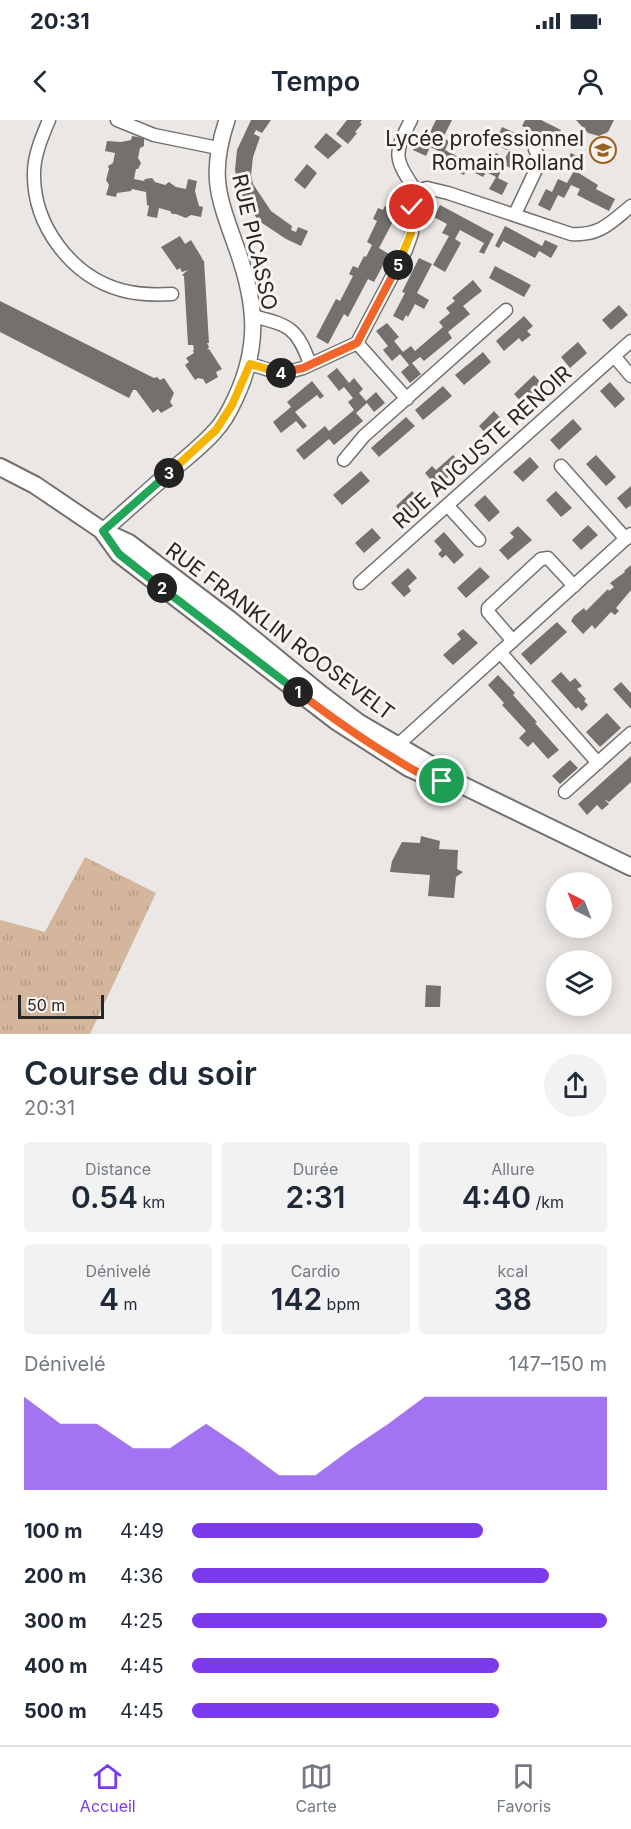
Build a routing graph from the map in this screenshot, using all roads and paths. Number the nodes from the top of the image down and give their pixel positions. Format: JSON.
{"nodes":[{"id":1,"x":49,"y":120,"type":"edge"},
{"id":2,"x":117,"y":120,"type":"edge"},
{"id":3,"x":227,"y":120,"type":"edge"},
{"id":4,"x":411,"y":120,"type":"edge"},
{"id":5,"x":218,"y":148,"type":"junction"},
{"id":6,"x":534,"y":149,"type":"dead end"},
{"id":7,"x":416,"y":191,"type":"junction"},
{"id":8,"x":631,"y":206,"type":"edge"},
{"id":9,"x":514,"y":214,"type":"junction"},
{"id":10,"x":172,"y":294,"type":"dead end"},
{"id":11,"x":506,"y":310,"type":"dead end"},
{"id":12,"x":252,"y":316,"type":"junction"},
{"id":13,"x":631,"y":341,"type":"edge"},
{"id":14,"x":357,"y":343,"type":"junction"},
{"id":15,"x":614,"y":356,"type":"junction"},
{"id":16,"x":250,"y":364,"type":"junction"},
{"id":17,"x":310,"y":364,"type":"junction"},
{"id":18,"x":631,"y":376,"type":"edge"},
{"id":19,"x":407,"y":399,"type":"junction"},
{"id":20,"x":344,"y":460,"type":"dead end"},
{"id":21,"x":561,"y":466,"type":"dead end"},
{"id":22,"x":0,"y":467,"type":"edge"},
{"id":23,"x":447,"y":505,"type":"junction"},
{"id":24,"x":103,"y":531,"type":"junction"},
{"id":25,"x":629,"y":537,"type":"edge"},
{"id":26,"x":479,"y":540,"type":"dead end"},
{"id":27,"x":360,"y":583,"type":"dead end"},
{"id":28,"x":574,"y":586,"type":"junction"},
{"id":29,"x":513,"y":641,"type":"junction"},
{"id":30,"x":500,"y":652,"type":"junction"},
{"id":31,"x":631,"y":733,"type":"edge"},
{"id":32,"x":393,"y":751,"type":"junction"},
{"id":33,"x":598,"y":763,"type":"junction"},
{"id":34,"x":565,"y":792,"type":"dead end"},
{"id":35,"x":631,"y":867,"type":"edge"}],
"edges":[{"from":1,"to":10,"type":"street"},
{"from":2,"to":5,"type":"street"},
{"from":3,"to":5,"type":"street","name":"RUE PICASSO"},
{"from":4,"to":7,"type":"street"},
{"from":5,"to":12,"type":"street","name":"RUE PICASSO"},
{"from":6,"to":9,"type":"street"},
{"from":7,"to":9,"type":"street"},
{"from":7,"to":14,"type":"street"},
{"from":8,"to":9,"type":"street"},
{"from":11,"to":19,"type":"street"},
{"from":12,"to":16,"type":"street","name":"RUE PICASSO"},
{"from":12,"to":17,"type":"street"},
{"from":13,"to":15,"type":"street","name":"RUE AUGUSTE RENOIR"},
{"from":14,"to":17,"type":"street"},
{"from":14,"to":19,"type":"street"},
{"from":15,"to":18,"type":"street"},
{"from":15,"to":23,"type":"street","name":"RUE AUGUSTE RENOIR"},
{"from":16,"to":17,"type":"street"},
{"from":16,"to":24,"type":"street","name":"RUE PICASSO"},
{"from":19,"to":20,"type":"street"},
{"from":21,"to":25,"type":"street"},
{"from":22,"to":24,"type":"main road","name":"RUE FRANKLIN ROOSEVELT"},
{"from":23,"to":26,"type":"street"},
{"from":23,"to":27,"type":"street","name":"RUE AUGUSTE RENOIR"},
{"from":24,"to":32,"type":"main road","name":"RUE FRANKLIN ROOSEVELT"},
{"from":25,"to":28,"type":"street"},
{"from":28,"to":29,"type":"street"},
{"from":28,"to":29,"type":"street"},
{"from":29,"to":30,"type":"street"},
{"from":30,"to":32,"type":"street"},
{"from":30,"to":33,"type":"street"},
{"from":31,"to":33,"type":"street"},
{"from":32,"to":35,"type":"main road","name":"RUE FRANKLIN ROOSEVELT"},
{"from":33,"to":34,"type":"street"}]}
